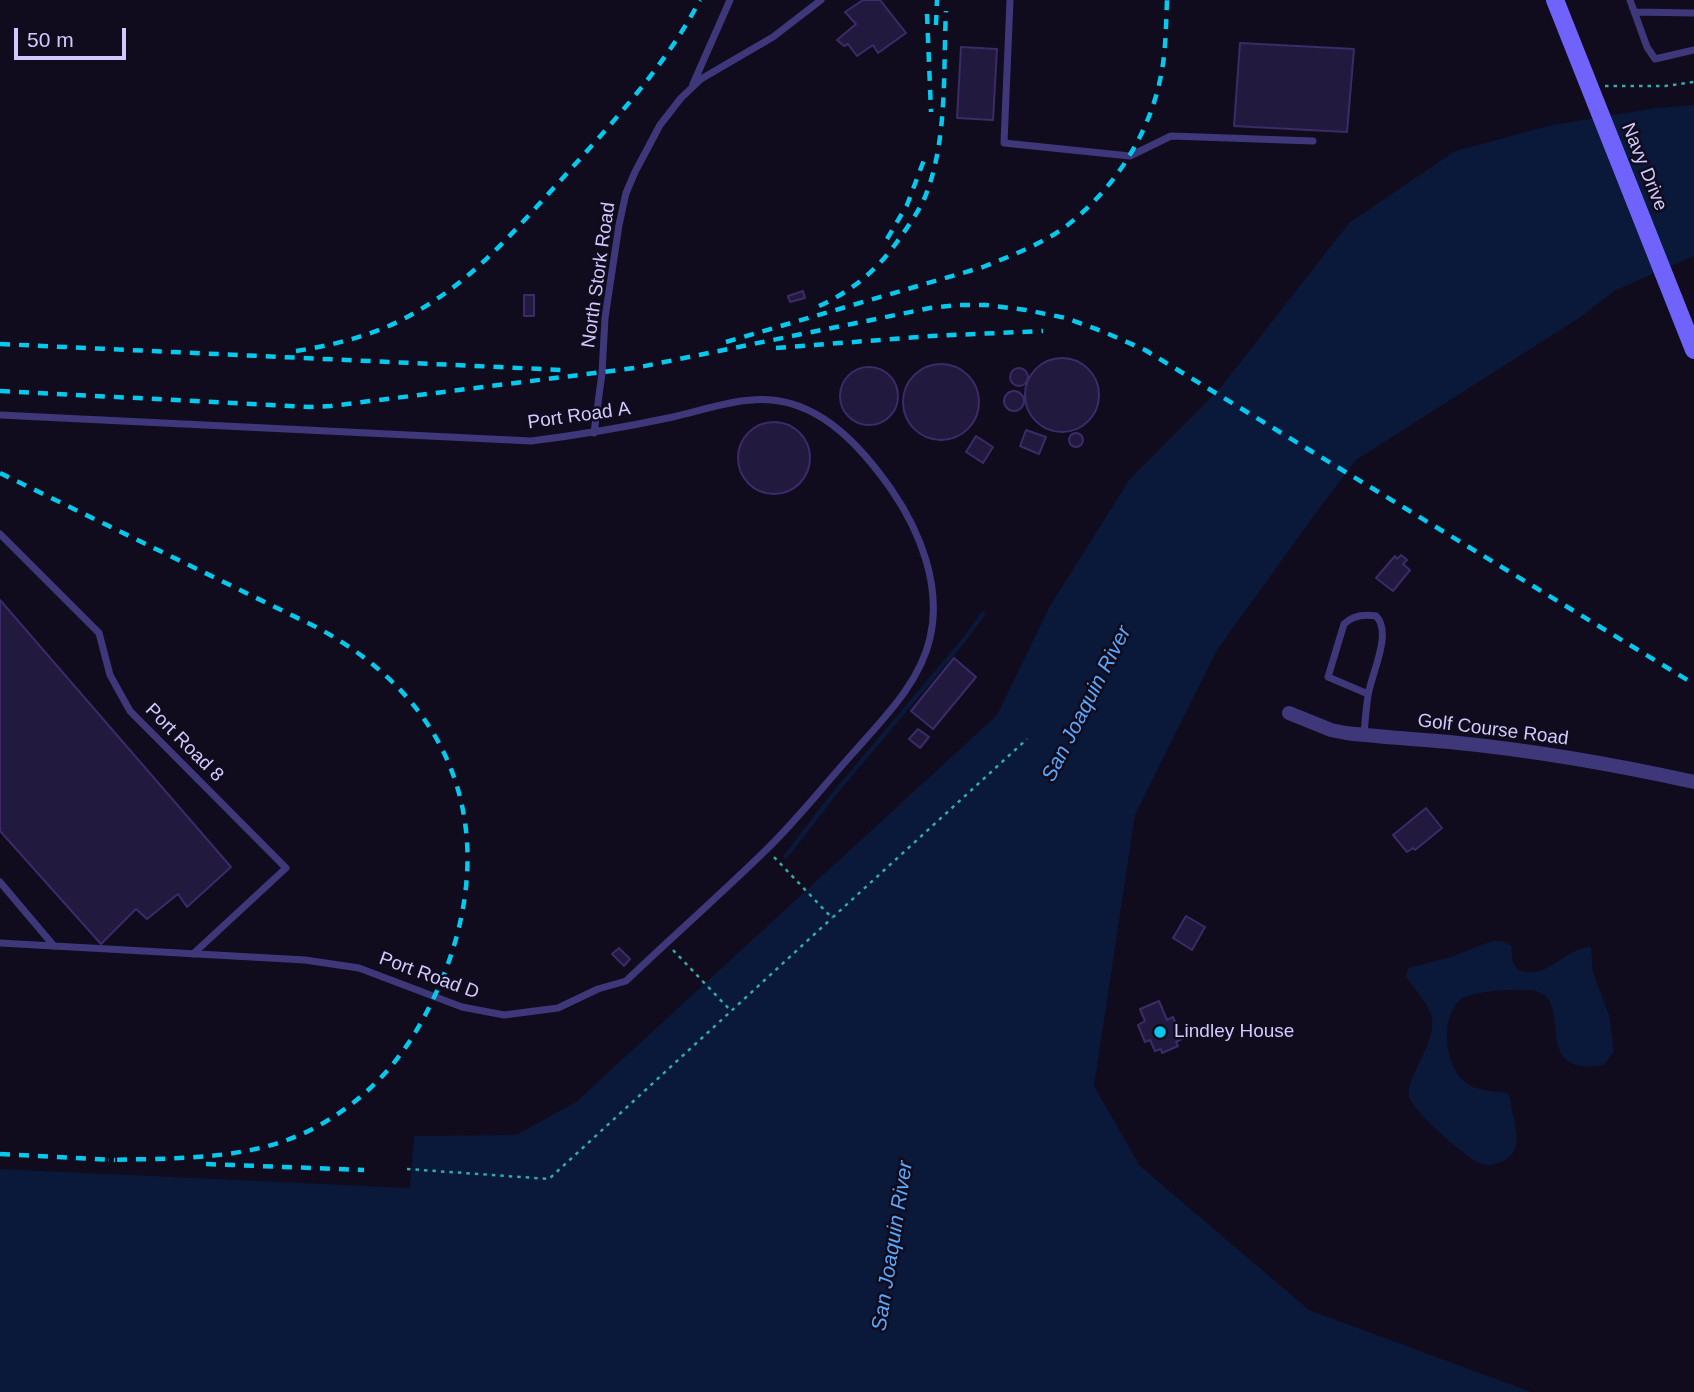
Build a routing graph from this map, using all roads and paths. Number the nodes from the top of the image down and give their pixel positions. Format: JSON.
{"nodes":[{"id":1,"x":730,"y":0,"type":"edge"},
{"id":2,"x":821,"y":0,"type":"edge"},
{"id":3,"x":1010,"y":0,"type":"edge"},
{"id":4,"x":1555,"y":0,"type":"edge"},
{"id":5,"x":1630,"y":0,"type":"edge"},
{"id":6,"x":1636,"y":12,"type":"junction"},
{"id":7,"x":1694,"y":13,"type":"edge"},
{"id":8,"x":1694,"y":50,"type":"edge"},
{"id":9,"x":1694,"y":82,"type":"edge"},
{"id":10,"x":1588,"y":86,"type":"junction"},
{"id":11,"x":691,"y":88,"type":"junction"},
{"id":12,"x":1313,"y":141,"type":"dead end"},
{"id":13,"x":1694,"y":350,"type":"edge"},
{"id":14,"x":0,"y":415,"type":"edge"},
{"id":15,"x":594,"y":433,"type":"junction"},
{"id":16,"x":0,"y":534,"type":"edge"},
{"id":17,"x":932,"y":632,"type":"joint"},
{"id":18,"x":1368,"y":694,"type":"junction"},
{"id":19,"x":1289,"y":713,"type":"dead end"},
{"id":20,"x":1364,"y":735,"type":"junction"},
{"id":21,"x":1027,"y":739,"type":"dead end"},
{"id":22,"x":1694,"y":782,"type":"edge"},
{"id":23,"x":767,"y":849,"type":"junction"},
{"id":24,"x":0,"y":882,"type":"edge"},
{"id":25,"x":832,"y":919,"type":"junction"},
{"id":26,"x":666,"y":942,"type":"junction"},
{"id":27,"x":0,"y":943,"type":"edge"},
{"id":28,"x":54,"y":946,"type":"junction"},
{"id":29,"x":194,"y":954,"type":"junction"},
{"id":30,"x":732,"y":1012,"type":"junction"},
{"id":31,"x":407,"y":1169,"type":"dead end"}],
"edges":[{"from":1,"to":11,"type":"lane"},
{"from":2,"to":11,"type":"lane","name":"North Stork Road"},
{"from":3,"to":12,"type":"lane"},
{"from":4,"to":10,"type":"street","name":"Navy Drive"},
{"from":5,"to":6,"type":"lane"},
{"from":6,"to":7,"type":"lane"},
{"from":6,"to":8,"type":"lane"},
{"from":9,"to":10,"type":"path"},
{"from":10,"to":13,"type":"street","name":"Navy Drive"},
{"from":11,"to":15,"type":"lane","name":"North Stork Road"},
{"from":14,"to":15,"type":"lane","name":"Port Road A"},
{"from":15,"to":17,"type":"lane","name":"Port Road A"},
{"from":16,"to":29,"type":"lane","name":"Port Road 8"},
{"from":17,"to":23,"type":"lane","name":"Port Road D"},
{"from":18,"to":18,"type":"lane"},
{"from":18,"to":20,"type":"lane"},
{"from":19,"to":20,"type":"street","name":"Golf Course Road"},
{"from":20,"to":22,"type":"street","name":"Golf Course Road"},
{"from":21,"to":25,"type":"path"},
{"from":23,"to":25,"type":"path"},
{"from":23,"to":26,"type":"lane","name":"Port Road D"},
{"from":24,"to":28,"type":"lane"},
{"from":25,"to":30,"type":"path"},
{"from":26,"to":29,"type":"lane","name":"Port Road D"},
{"from":26,"to":30,"type":"path"},
{"from":27,"to":28,"type":"lane","name":"Port Road D"},
{"from":28,"to":29,"type":"lane","name":"Port Road D"},
{"from":30,"to":31,"type":"path"}]}
